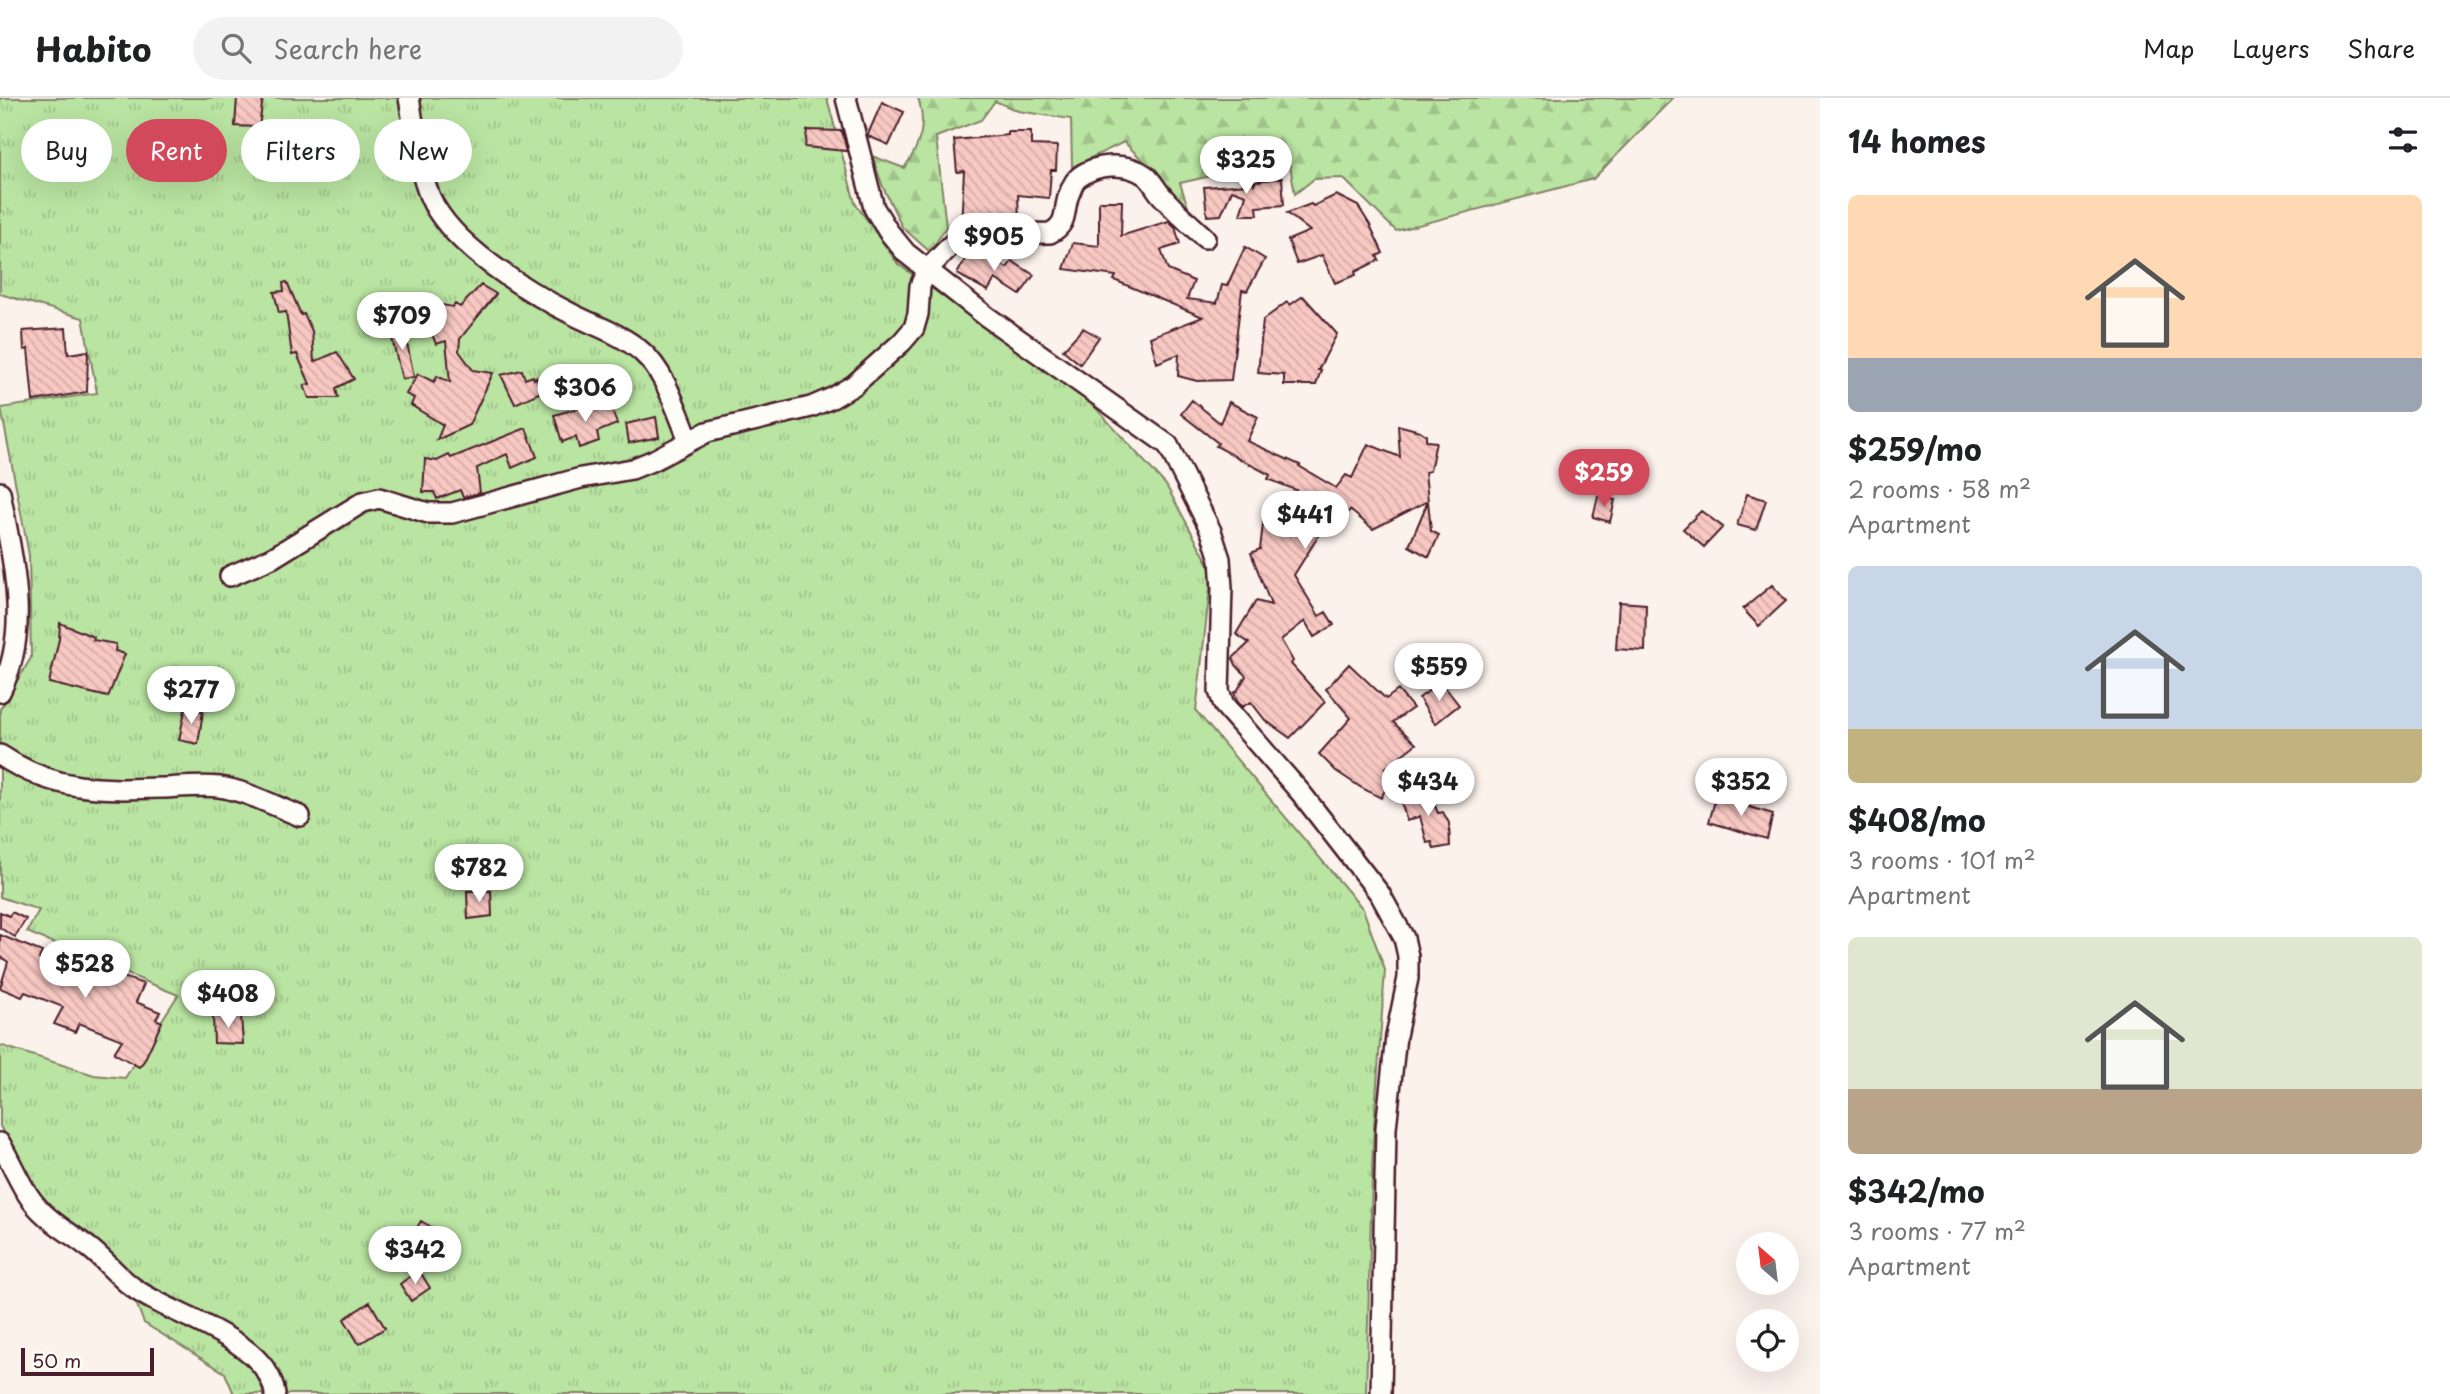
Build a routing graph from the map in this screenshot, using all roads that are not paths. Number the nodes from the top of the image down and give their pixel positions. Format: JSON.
{"nodes":[{"id":1,"x":409,"y":98,"type":"edge"},
{"id":2,"x":846,"y":98,"type":"edge"},
{"id":3,"x":1205,"y":238,"type":"dead end"},
{"id":4,"x":926,"y":270,"type":"junction"},
{"id":5,"x":689,"y":440,"type":"junction"},
{"id":6,"x":0,"y":492,"type":"edge"},
{"id":7,"x":230,"y":576,"type":"dead end"},
{"id":8,"x":0,"y":692,"type":"edge"},
{"id":9,"x":0,"y":755,"type":"edge"},
{"id":10,"x":300,"y":816,"type":"dead end"},
{"id":11,"x":0,"y":1143,"type":"edge"},
{"id":12,"x":275,"y":1394,"type":"edge"},
{"id":13,"x":1381,"y":1394,"type":"edge"}],
"edges":[{"from":1,"to":5,"type":"street"},
{"from":2,"to":4,"type":"street"},
{"from":3,"to":4,"type":"street"},
{"from":4,"to":5,"type":"street"},
{"from":4,"to":13,"type":"street"},
{"from":5,"to":7,"type":"street"},
{"from":6,"to":8,"type":"street"},
{"from":9,"to":10,"type":"street"},
{"from":11,"to":12,"type":"street"}]}
